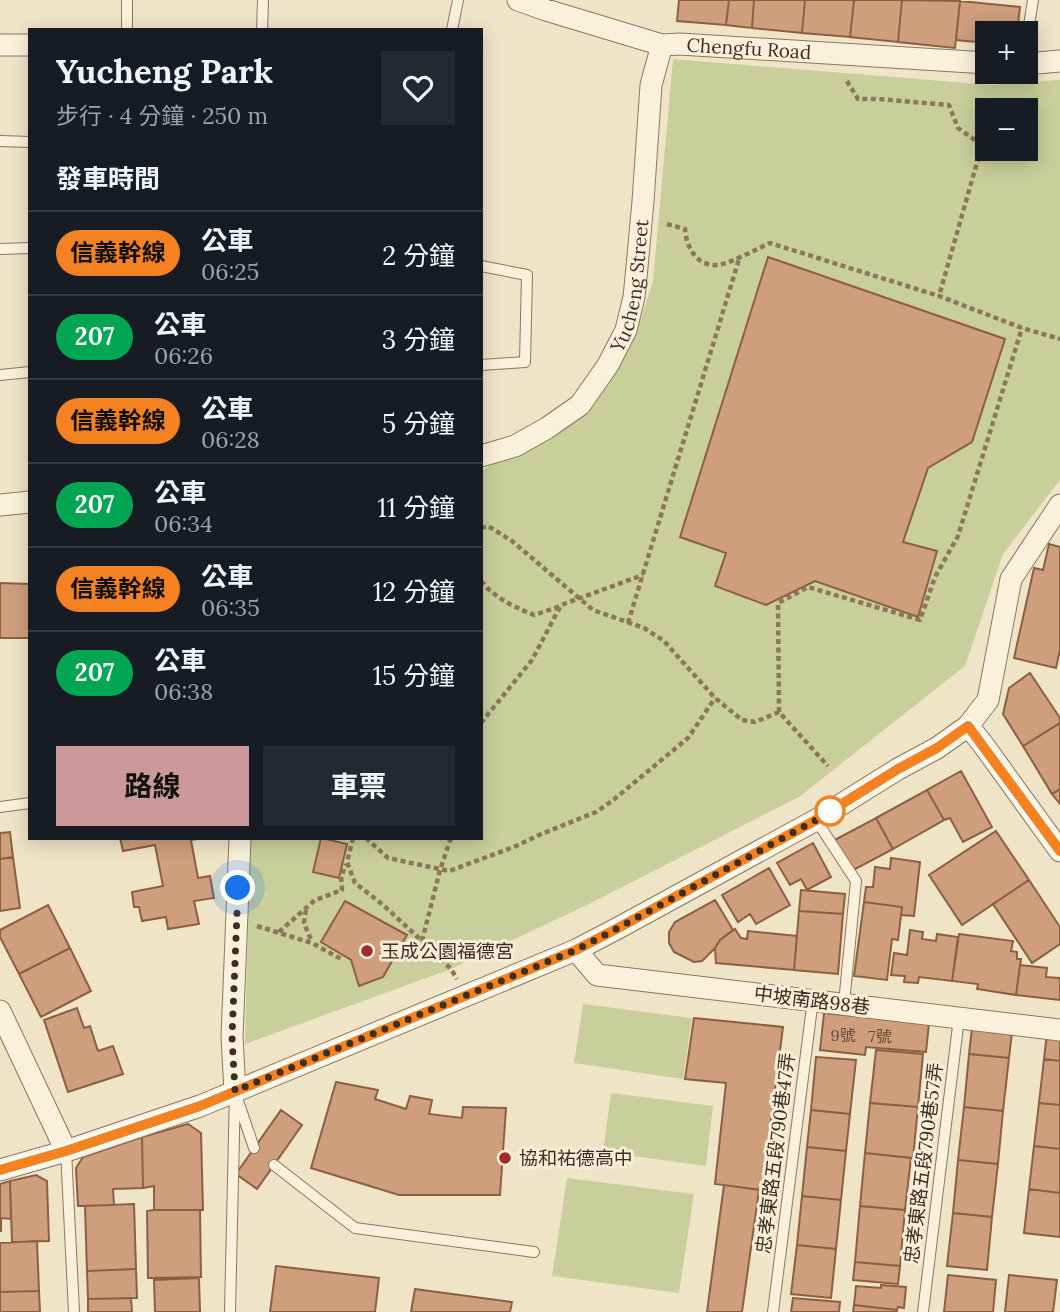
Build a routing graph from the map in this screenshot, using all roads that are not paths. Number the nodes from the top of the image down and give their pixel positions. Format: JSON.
{"nodes":[{"id":1,"x":127,"y":0,"type":"edge"},
{"id":2,"x":263,"y":0,"type":"edge"},
{"id":3,"x":458,"y":0,"type":"edge"},
{"id":4,"x":518,"y":0,"type":"edge"},
{"id":5,"x":1033,"y":0,"type":"edge"},
{"id":6,"x":1030,"y":21,"type":"edge"},
{"id":7,"x":127,"y":28,"type":"edge"},
{"id":8,"x":262,"y":28,"type":"edge"},
{"id":9,"x":452,"y":28,"type":"edge"},
{"id":10,"x":662,"y":45,"type":"junction"},
{"id":11,"x":0,"y":46,"type":"edge"},
{"id":12,"x":28,"y":46,"type":"edge"},
{"id":13,"x":975,"y":61,"type":"edge"},
{"id":14,"x":1060,"y":61,"type":"edge"},
{"id":15,"x":1038,"y":63,"type":"edge"},
{"id":16,"x":0,"y":141,"type":"edge"},
{"id":17,"x":28,"y":142,"type":"edge"},
{"id":18,"x":0,"y":248,"type":"edge"},
{"id":19,"x":28,"y":248,"type":"edge"},
{"id":20,"x":483,"y":266,"type":"edge"},
{"id":21,"x":483,"y":365,"type":"edge"},
{"id":22,"x":28,"y":372,"type":"edge"},
{"id":23,"x":0,"y":375,"type":"edge"},
{"id":24,"x":483,"y":455,"type":"edge"},
{"id":25,"x":28,"y":502,"type":"edge"},
{"id":26,"x":0,"y":505,"type":"edge"},
{"id":27,"x":1060,"y":505,"type":"edge"},
{"id":28,"x":968,"y":726,"type":"junction"},
{"id":29,"x":28,"y":803,"type":"edge"},
{"id":30,"x":0,"y":807,"type":"edge"},
{"id":31,"x":816,"y":820,"type":"junction"},
{"id":32,"x":240,"y":840,"type":"edge"},
{"id":33,"x":1060,"y":851,"type":"edge"},
{"id":34,"x":576,"y":950,"type":"junction"},
{"id":35,"x":813,"y":999,"type":"junction"},
{"id":36,"x":844,"y":1003,"type":"junction"},
{"id":37,"x":0,"y":1011,"type":"edge"},
{"id":38,"x":959,"y":1018,"type":"junction"},
{"id":39,"x":1060,"y":1030,"type":"edge"},
{"id":40,"x":235,"y":1091,"type":"junction"},
{"id":41,"x":254,"y":1148,"type":"dead end"},
{"id":42,"x":66,"y":1151,"type":"junction"},
{"id":43,"x":274,"y":1165,"type":"dead end"},
{"id":44,"x":0,"y":1170,"type":"edge"},
{"id":45,"x":534,"y":1252,"type":"dead end"},
{"id":46,"x":74,"y":1312,"type":"edge"},
{"id":47,"x":230,"y":1312,"type":"edge"},
{"id":48,"x":773,"y":1312,"type":"edge"},
{"id":49,"x":923,"y":1312,"type":"edge"}],
"edges":[{"from":1,"to":7,"type":"lane"},
{"from":2,"to":8,"type":"lane"},
{"from":3,"to":9,"type":"lane"},
{"from":4,"to":10,"type":"street","name":"Chengfu Road"},
{"from":5,"to":6,"type":"lane"},
{"from":10,"to":13,"type":"street","name":"Chengfu Road"},
{"from":10,"to":24,"type":"street","name":"Yucheng Street"},
{"from":11,"to":12,"type":"street"},
{"from":14,"to":15,"type":"street"},
{"from":16,"to":17,"type":"lane"},
{"from":18,"to":19,"type":"lane"},
{"from":20,"to":21,"type":"lane"},
{"from":22,"to":23,"type":"lane"},
{"from":25,"to":26,"type":"street"},
{"from":27,"to":28,"type":"street"},
{"from":28,"to":31,"type":"street"},
{"from":28,"to":33,"type":"street"},
{"from":29,"to":30,"type":"lane"},
{"from":31,"to":34,"type":"street"},
{"from":31,"to":36,"type":"lane"},
{"from":32,"to":40,"type":"street"},
{"from":34,"to":35,"type":"street","name":"中坡南路98巷"},
{"from":34,"to":40,"type":"street"},
{"from":35,"to":36,"type":"street","name":"中坡南路98巷"},
{"from":35,"to":48,"type":"lane","name":"忠孝東路五段790巷47弄"},
{"from":36,"to":38,"type":"street","name":"中坡南路98巷"},
{"from":37,"to":42,"type":"street"},
{"from":38,"to":39,"type":"street","name":"中坡南路98巷"},
{"from":38,"to":49,"type":"lane","name":"忠孝東路五段790巷57弄"},
{"from":40,"to":41,"type":"lane"},
{"from":40,"to":42,"type":"street"},
{"from":40,"to":47,"type":"lane"},
{"from":42,"to":44,"type":"street"},
{"from":42,"to":46,"type":"lane"},
{"from":43,"to":45,"type":"lane"}]}
